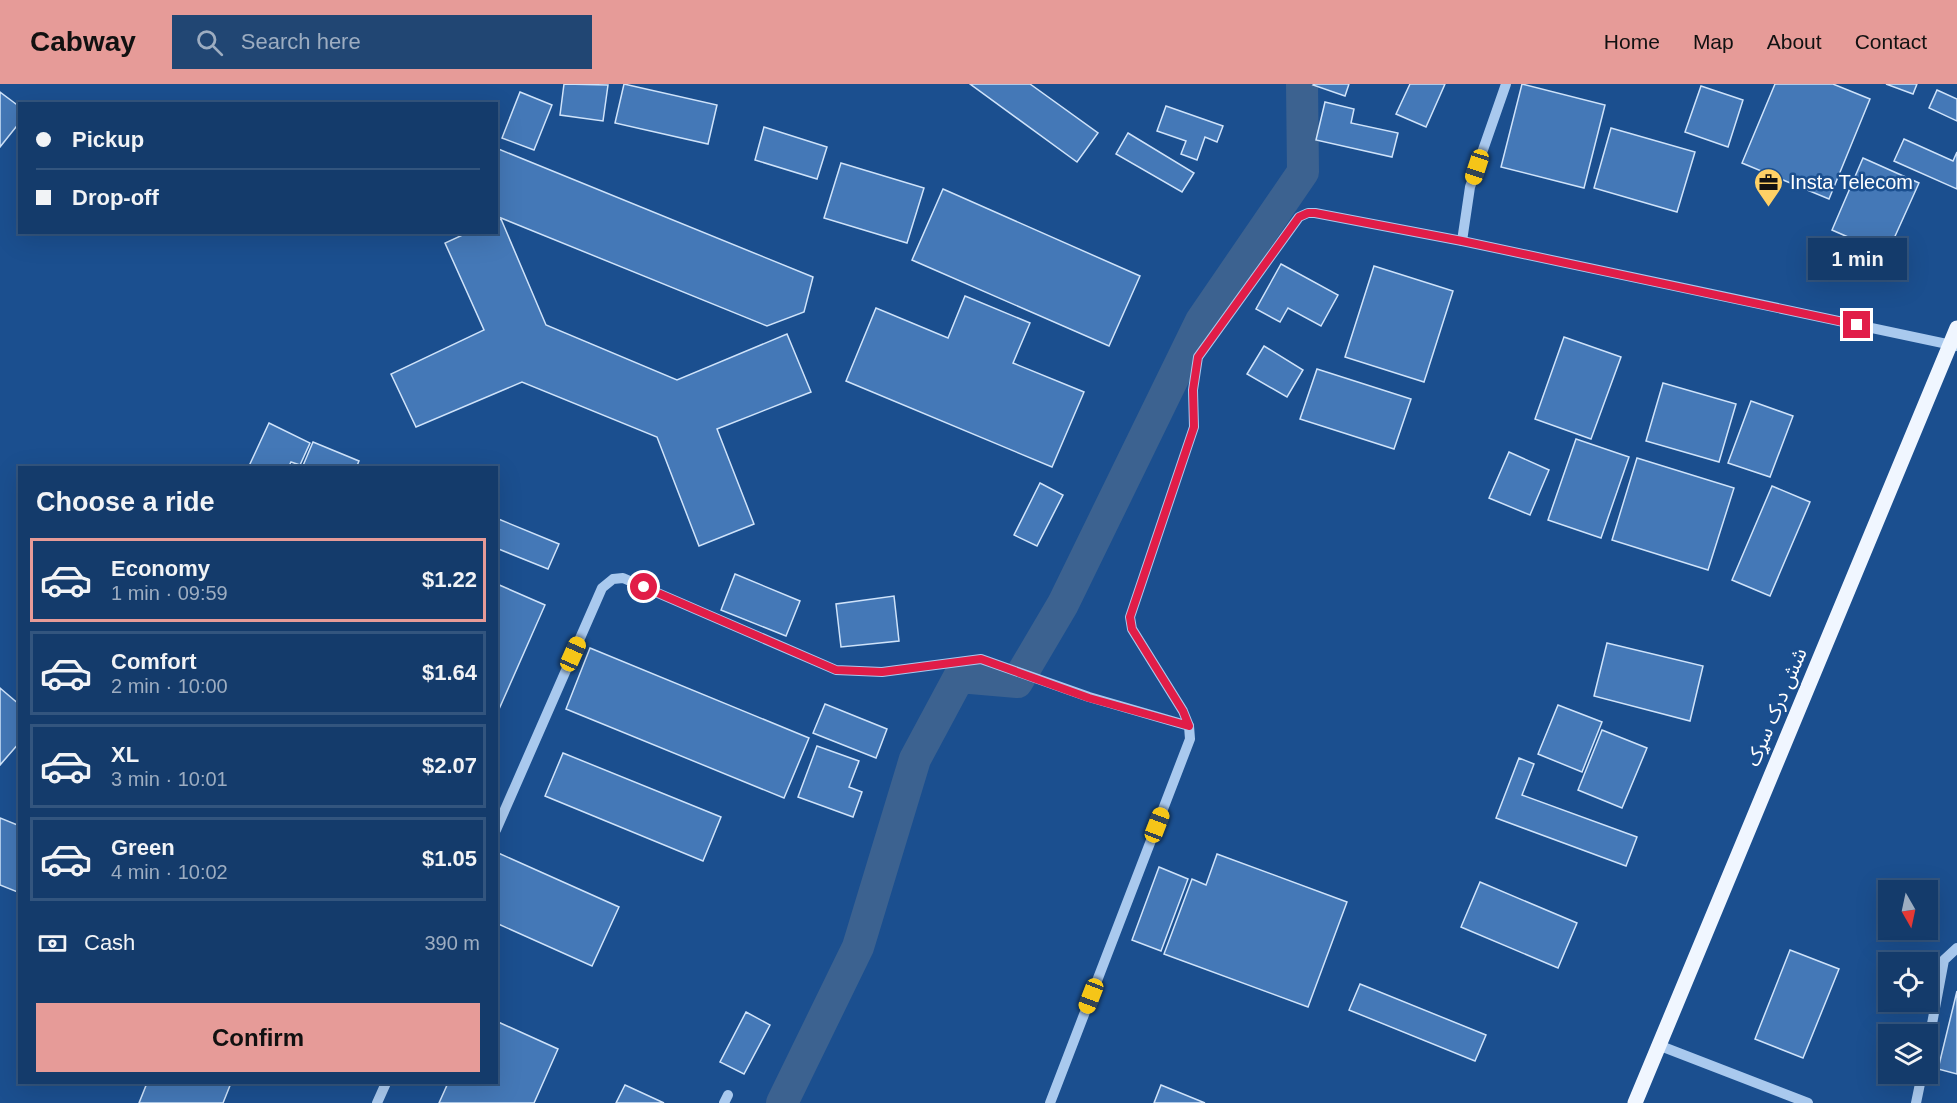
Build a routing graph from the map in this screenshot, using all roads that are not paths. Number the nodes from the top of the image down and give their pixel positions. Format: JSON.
{"nodes":[{"id":1,"x":1506,"y":84,"type":"edge"},
{"id":2,"x":1462,"y":241,"type":"junction"},
{"id":3,"x":1957,"y":328,"type":"edge"},
{"id":4,"x":1953,"y":346,"type":"edge"},
{"id":5,"x":1189,"y":726,"type":"junction"},
{"id":6,"x":498,"y":825,"type":"edge"},
{"id":7,"x":1957,"y":948,"type":"edge"},
{"id":8,"x":1932,"y":1024,"type":"edge"},
{"id":9,"x":1658,"y":1045,"type":"junction"},
{"id":10,"x":386,"y":1084,"type":"edge"},
{"id":11,"x":1920,"y":1084,"type":"edge"},
{"id":12,"x":377,"y":1103,"type":"edge"},
{"id":13,"x":1050,"y":1103,"type":"edge"},
{"id":14,"x":1635,"y":1103,"type":"edge"},
{"id":15,"x":1808,"y":1103,"type":"edge"},
{"id":16,"x":1916,"y":1103,"type":"edge"}],
"edges":[{"from":1,"to":2,"type":"street"},
{"from":2,"to":4,"type":"street"},
{"from":2,"to":5,"type":"street"},
{"from":3,"to":4,"type":"main road","name":"شش درک سړک"},
{"from":4,"to":9,"type":"main road","name":"شش درک سړک"},
{"from":5,"to":6,"type":"street"},
{"from":5,"to":13,"type":"street"},
{"from":7,"to":8,"type":"street"},
{"from":9,"to":14,"type":"main road","name":"شش درک سړک"},
{"from":9,"to":15,"type":"street"},
{"from":10,"to":12,"type":"street"},
{"from":11,"to":16,"type":"street"}]}
